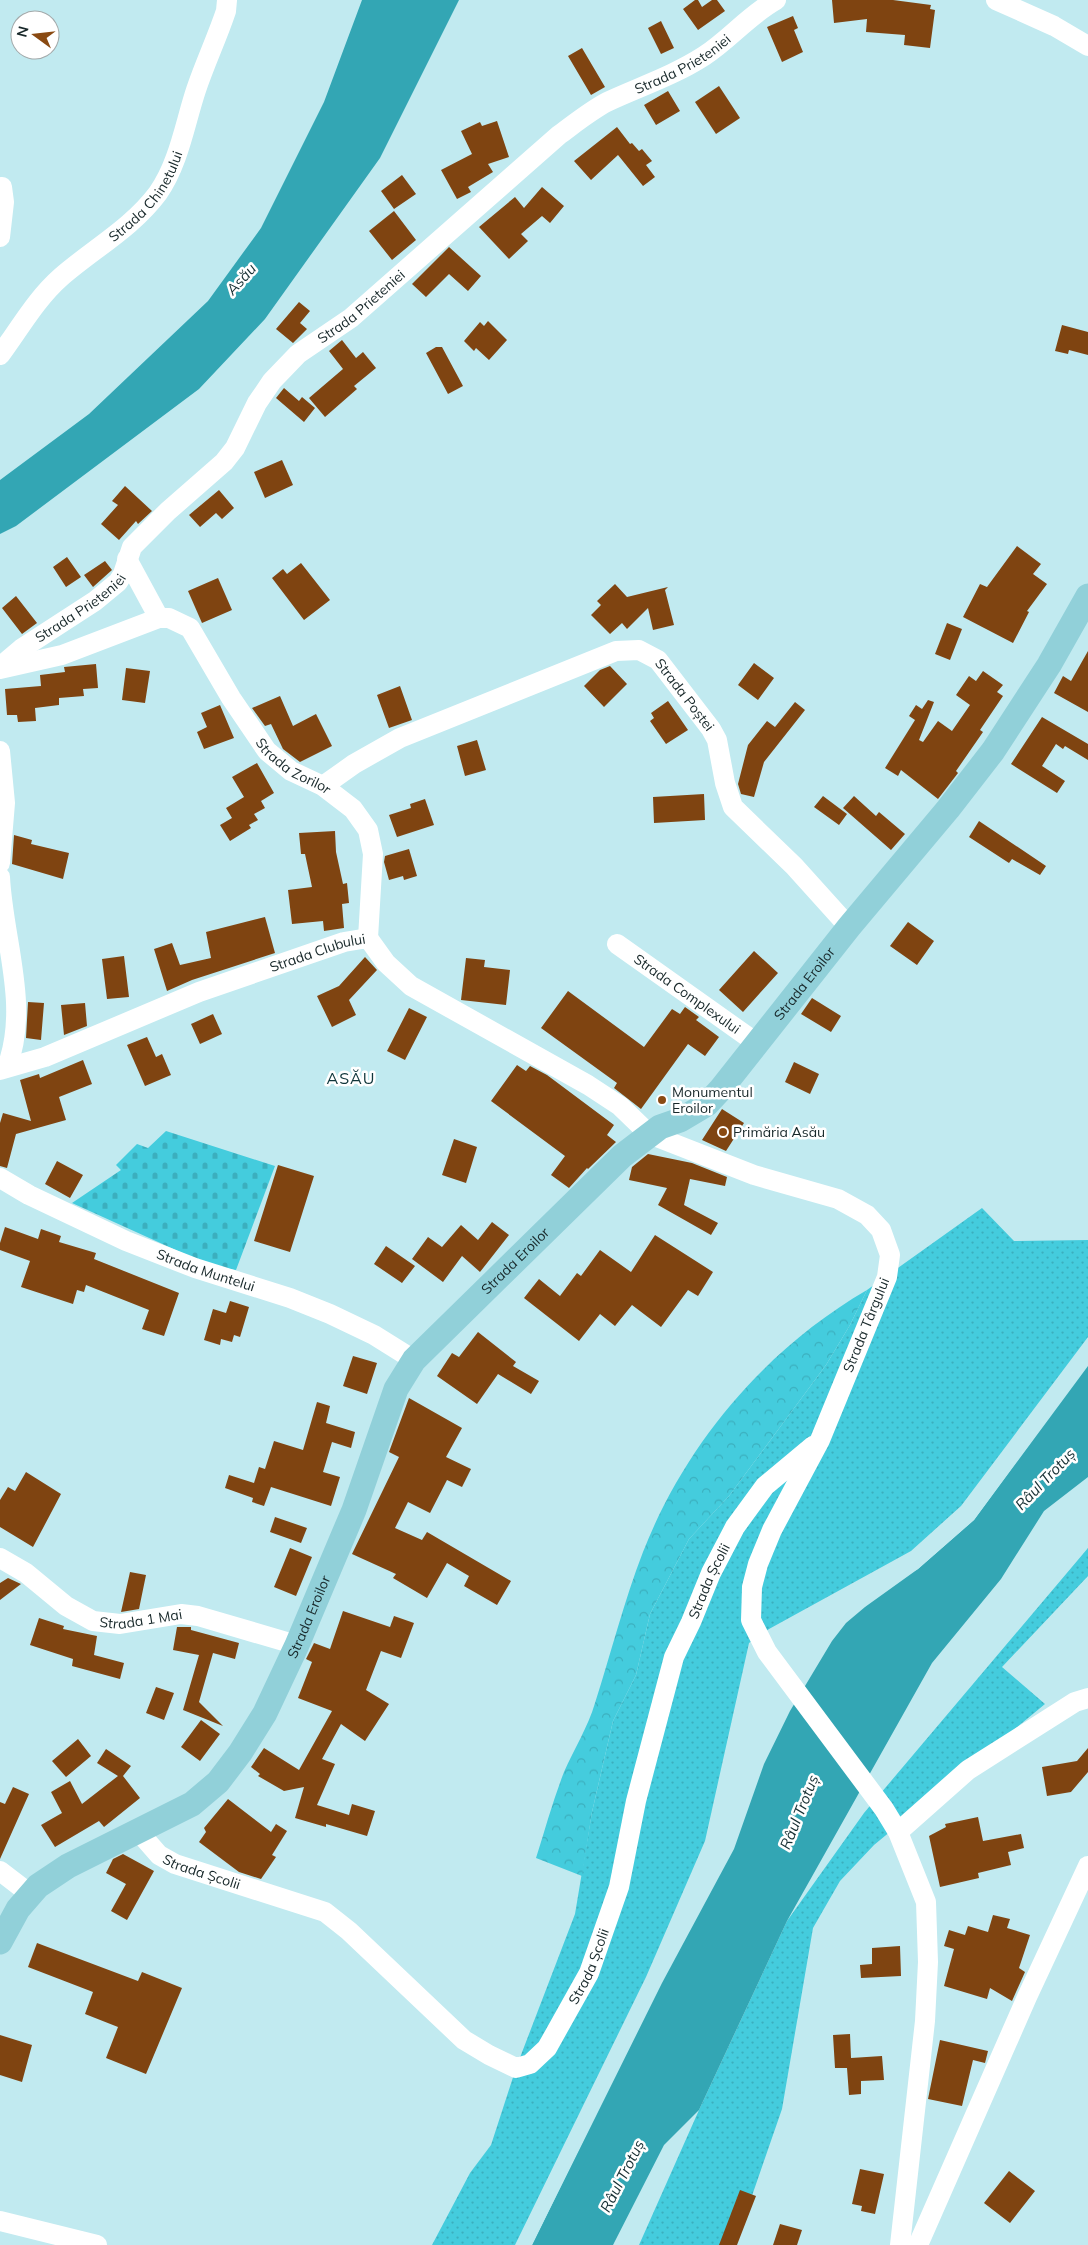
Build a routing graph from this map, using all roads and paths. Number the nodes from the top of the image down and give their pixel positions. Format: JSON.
{"nodes":[{"id":1,"x":227,"y":0,"type":"edge"},
{"id":2,"x":776,"y":0,"type":"edge"},
{"id":3,"x":996,"y":0,"type":"edge"},
{"id":4,"x":1088,"y":46,"type":"edge"},
{"id":5,"x":2,"y":188,"type":"dead end"},
{"id":6,"x":0,"y":237,"type":"edge"},
{"id":7,"x":0,"y":355,"type":"edge"},
{"id":8,"x":127,"y":559,"type":"junction"},
{"id":9,"x":1088,"y":596,"type":"edge"},
{"id":10,"x":159,"y":618,"type":"junction"},
{"id":11,"x":0,"y":668,"type":"edge"},
{"id":12,"x":0,"y":751,"type":"edge"},
{"id":13,"x":323,"y":786,"type":"junction"},
{"id":14,"x":0,"y":863,"type":"edge"},
{"id":15,"x":0,"y":877,"type":"edge"},
{"id":16,"x":849,"y":927,"type":"junction"},
{"id":17,"x":368,"y":938,"type":"junction"},
{"id":18,"x":617,"y":944,"type":"dead end"},
{"id":19,"x":758,"y":1044,"type":"junction"},
{"id":20,"x":4,"y":1069,"type":"edge"},
{"id":21,"x":649,"y":1134,"type":"junction"},
{"id":22,"x":0,"y":1178,"type":"edge"},
{"id":23,"x":414,"y":1360,"type":"junction"},
{"id":24,"x":820,"y":1440,"type":"junction"},
{"id":25,"x":0,"y":1558,"type":"edge"},
{"id":26,"x":297,"y":1645,"type":"junction"},
{"id":27,"x":1088,"y":1698,"type":"edge"},
{"id":28,"x":138,"y":1831,"type":"junction"},
{"id":29,"x":898,"y":1832,"type":"junction"},
{"id":30,"x":1088,"y":1866,"type":"edge"},
{"id":31,"x":0,"y":1871,"type":"edge"},
{"id":32,"x":30,"y":1894,"type":"junction"},
{"id":33,"x":0,"y":1942,"type":"edge"},
{"id":34,"x":0,"y":2221,"type":"edge"},
{"id":35,"x":97,"y":2245,"type":"edge"},
{"id":36,"x":900,"y":2245,"type":"edge"},
{"id":37,"x":918,"y":2245,"type":"edge"}],
"edges":[{"from":1,"to":7,"type":"street","name":"Strada Chinetului"},
{"from":2,"to":8,"type":"street","name":"Strada Prieteniei"},
{"from":3,"to":4,"type":"street"},
{"from":5,"to":6,"type":"street"},
{"from":8,"to":10,"type":"street"},
{"from":8,"to":11,"type":"street","name":"Strada Prieteniei"},
{"from":9,"to":16,"type":"main road","name":"Strada Eroilor"},
{"from":10,"to":11,"type":"street"},
{"from":10,"to":13,"type":"street","name":"Strada Zorilor"},
{"from":12,"to":14,"type":"street"},
{"from":13,"to":16,"type":"street","name":"Strada Poștei"},
{"from":13,"to":17,"type":"street","name":"Strada Zorilor"},
{"from":15,"to":20,"type":"street"},
{"from":16,"to":19,"type":"main road","name":"Strada Eroilor"},
{"from":17,"to":20,"type":"street","name":"Strada Clubului"},
{"from":17,"to":21,"type":"street","name":"Strada Clubului"},
{"from":18,"to":19,"type":"street","name":"Strada Complexului"},
{"from":19,"to":21,"type":"main road","name":"Strada Eroilor"},
{"from":21,"to":23,"type":"main road","name":"Strada Eroilor"},
{"from":21,"to":24,"type":"street","name":"Strada Târgului"},
{"from":22,"to":23,"type":"street","name":"Strada Muntelui"},
{"from":23,"to":26,"type":"main road","name":"Strada Eroilor"},
{"from":24,"to":28,"type":"street","name":"Strada Școlii"},
{"from":24,"to":29,"type":"street","name":"Strada Târgului"},
{"from":25,"to":26,"type":"street","name":"Strada 1 Mai"},
{"from":26,"to":28,"type":"main road","name":"Strada Eroilor"},
{"from":27,"to":29,"type":"street"},
{"from":28,"to":32,"type":"main road","name":"Strada Eroilor"},
{"from":29,"to":36,"type":"street","name":"Strada Târgului"},
{"from":30,"to":37,"type":"street"},
{"from":31,"to":32,"type":"street"},
{"from":32,"to":33,"type":"main road","name":"Strada Eroilor"},
{"from":34,"to":35,"type":"street"}]}
